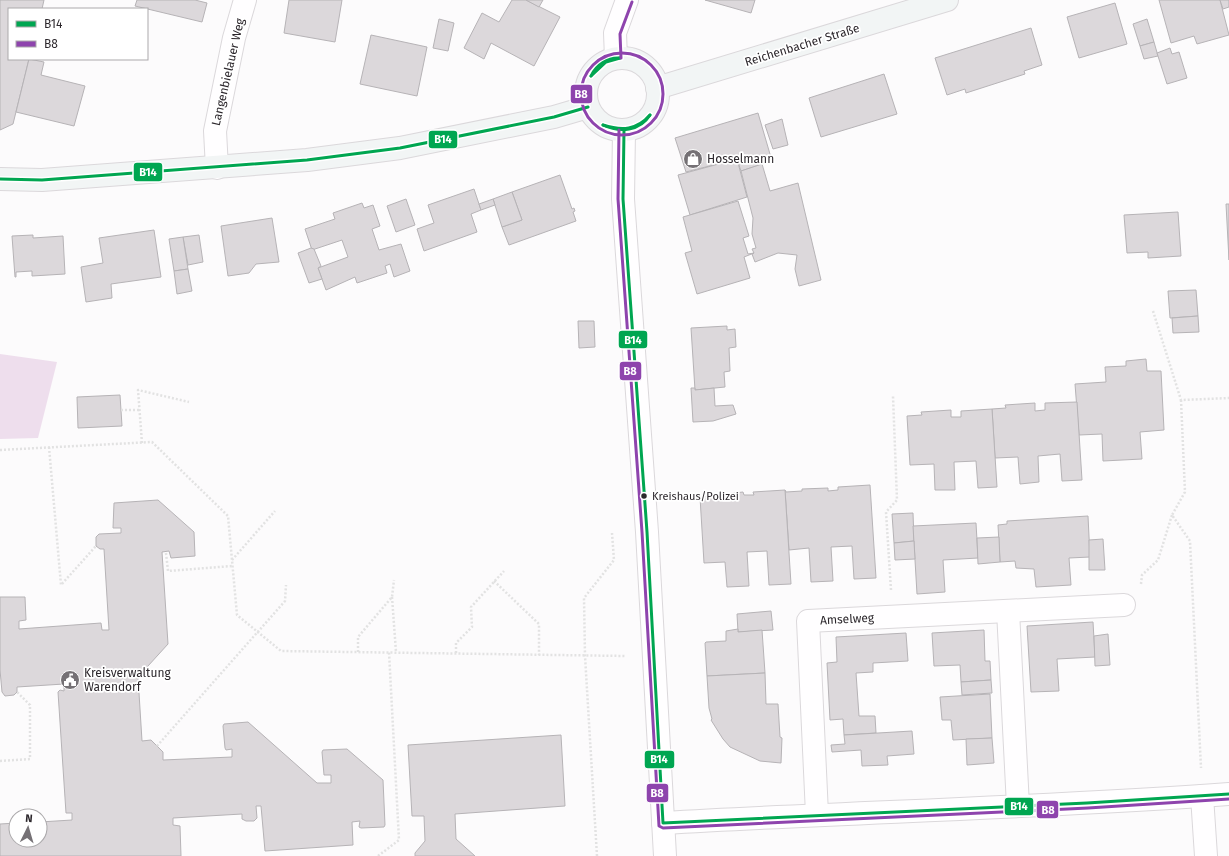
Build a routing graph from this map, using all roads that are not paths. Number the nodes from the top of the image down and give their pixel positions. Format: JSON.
{"nodes":[{"id":1,"x":245,"y":0,"type":"edge"},
{"id":2,"x":627,"y":0,"type":"edge"},
{"id":3,"x":947,"y":0,"type":"edge"},
{"id":4,"x":616,"y":58,"type":"junction"},
{"id":5,"x":658,"y":88,"type":"junction"},
{"id":6,"x":588,"y":107,"type":"junction"},
{"id":7,"x":624,"y":130,"type":"junction"},
{"id":8,"x":217,"y":168,"type":"junction"},
{"id":9,"x":0,"y":180,"type":"edge"},
{"id":10,"x":1124,"y":605,"type":"road end"},
{"id":11,"x":1008,"y":611,"type":"junction"},
{"id":12,"x":1229,"y":794,"type":"edge"},
{"id":13,"x":1202,"y":796,"type":"junction"},
{"id":14,"x":1018,"y":806,"type":"junction"},
{"id":15,"x":817,"y":814,"type":"junction"},
{"id":16,"x":663,"y":823,"type":"junction"},
{"id":17,"x":665,"y":856,"type":"edge"},
{"id":18,"x":1206,"y":856,"type":"edge"}],
"edges":[{"from":1,"to":8,"type":"street","name":"Langenbielauer Weg"},
{"from":2,"to":4,"type":"street"},
{"from":3,"to":5,"type":"street","name":"Reichenbacher Straße"},
{"from":4,"to":5,"type":"street"},
{"from":4,"to":6,"type":"street"},
{"from":5,"to":7,"type":"street"},
{"from":6,"to":7,"type":"street"},
{"from":6,"to":8,"type":"street"},
{"from":7,"to":16,"type":"street"},
{"from":8,"to":9,"type":"street"},
{"from":10,"to":11,"type":"street","name":"Amselweg"},
{"from":11,"to":14,"type":"street"},
{"from":11,"to":15,"type":"street","name":"Amselweg"},
{"from":12,"to":13,"type":"street"},
{"from":13,"to":14,"type":"street"},
{"from":13,"to":18,"type":"street"},
{"from":14,"to":15,"type":"street"},
{"from":15,"to":16,"type":"street"},
{"from":16,"to":17,"type":"street"}]}
